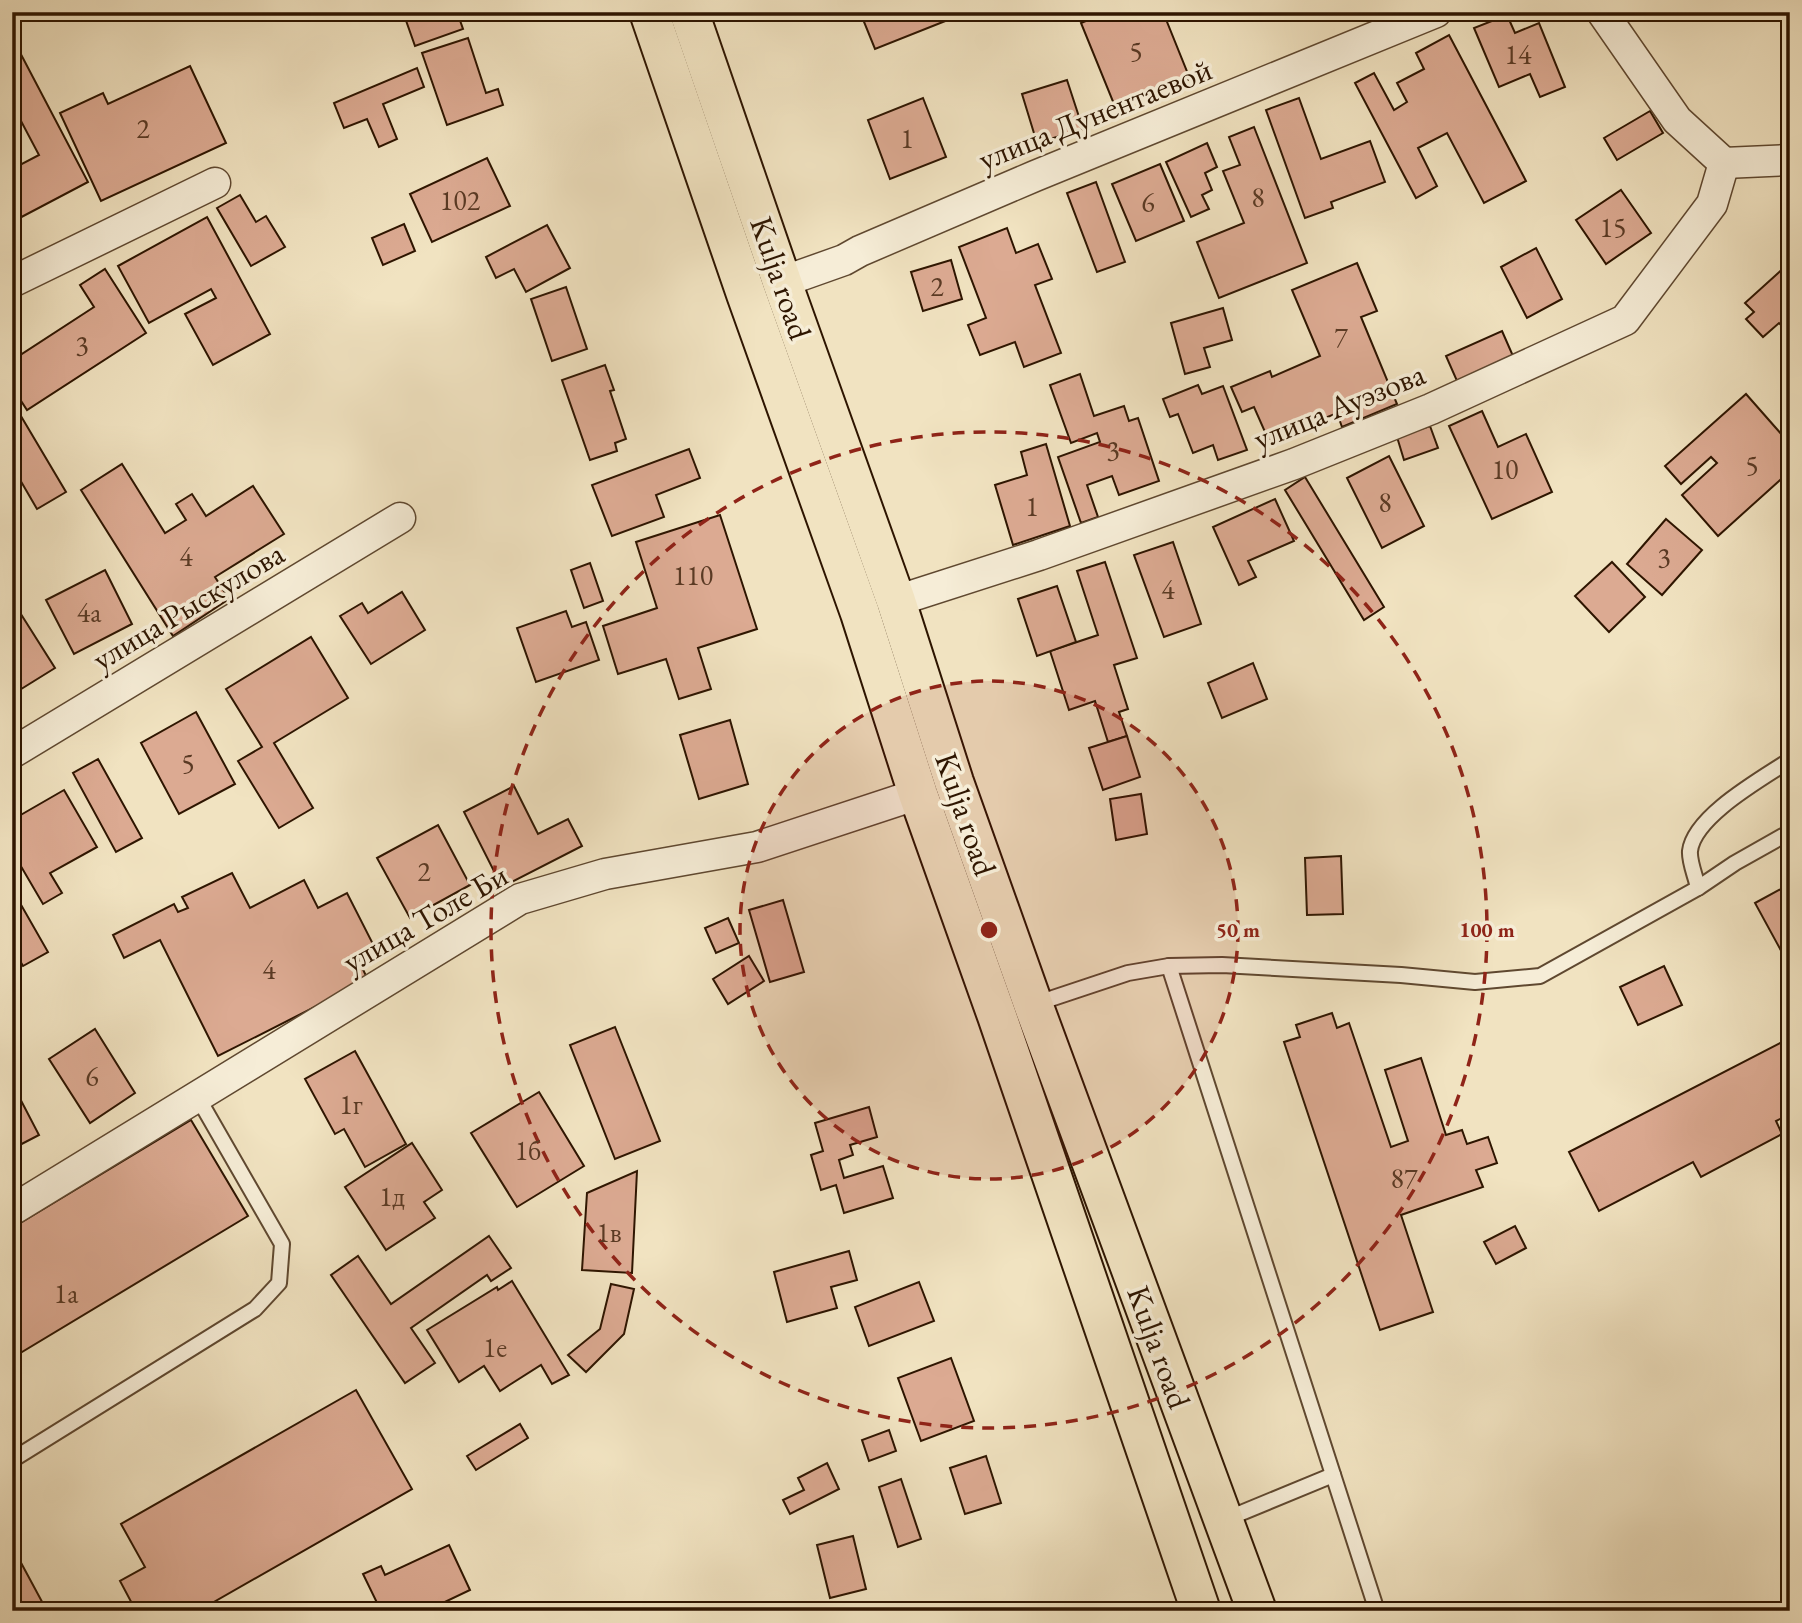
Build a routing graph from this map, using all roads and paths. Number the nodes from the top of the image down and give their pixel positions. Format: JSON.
{"nodes":[{"id":1,"x":649,"y":12,"type":"edge"},
{"id":2,"x":689,"y":12,"type":"edge"},
{"id":3,"x":1436,"y":12,"type":"edge"},
{"id":4,"x":1602,"y":12,"type":"edge"},
{"id":5,"x":1790,"y":160,"type":"edge"},
{"id":6,"x":1724,"y":163,"type":"junction"},
{"id":7,"x":215,"y":183,"type":"dead end"},
{"id":8,"x":12,"y":282,"type":"edge"},
{"id":9,"x":782,"y":282,"type":"junction"},
{"id":10,"x":400,"y":518,"type":"dead end"},
{"id":11,"x":895,"y":601,"type":"junction"},
{"id":12,"x":12,"y":753,"type":"edge"},
{"id":13,"x":1790,"y":760,"type":"edge"},
{"id":14,"x":918,"y":794,"type":"junction"},
{"id":15,"x":1790,"y":832,"type":"edge"},
{"id":16,"x":1698,"y":888,"type":"junction"},
{"id":17,"x":1169,"y":967,"type":"junction"},
{"id":18,"x":1015,"y":1010,"type":"junction"},
{"id":19,"x":197,"y":1096,"type":"junction"},
{"id":20,"x":12,"y":1210,"type":"edge"},
{"id":21,"x":12,"y":1460,"type":"edge"},
{"id":22,"x":1333,"y":1475,"type":"junction"},
{"id":23,"x":1224,"y":1520,"type":"junction"},
{"id":24,"x":1201,"y":1611,"type":"edge"},
{"id":25,"x":1257,"y":1611,"type":"edge"},
{"id":26,"x":1377,"y":1611,"type":"edge"}],
"edges":[{"from":1,"to":14,"type":"main road","name":"Kulja road"},
{"from":2,"to":9,"type":"main road","name":"Kulja road"},
{"from":3,"to":9,"type":"street","name":"улица Дунентаевой"},
{"from":4,"to":6,"type":"street"},
{"from":5,"to":6,"type":"street"},
{"from":6,"to":11,"type":"street","name":"улица Ауэзова"},
{"from":7,"to":8,"type":"street"},
{"from":9,"to":11,"type":"main road","name":"Kulja road"},
{"from":10,"to":12,"type":"street","name":"улица Рыскулова"},
{"from":11,"to":18,"type":"main road","name":"Kulja road"},
{"from":13,"to":16,"type":"lane"},
{"from":14,"to":18,"type":"main road","name":"Kulja road"},
{"from":14,"to":19,"type":"street","name":"улица Толе Би"},
{"from":15,"to":16,"type":"lane"},
{"from":16,"to":17,"type":"lane"},
{"from":17,"to":18,"type":"lane"},
{"from":17,"to":22,"type":"lane"},
{"from":18,"to":23,"type":"main road","name":"Kulja road"},
{"from":18,"to":24,"type":"main road","name":"Kulja road"},
{"from":19,"to":20,"type":"street","name":"улица Толе Би"},
{"from":19,"to":21,"type":"lane"},
{"from":22,"to":23,"type":"lane"},
{"from":22,"to":26,"type":"lane"},
{"from":23,"to":25,"type":"main road","name":"Kulja road"}]}
